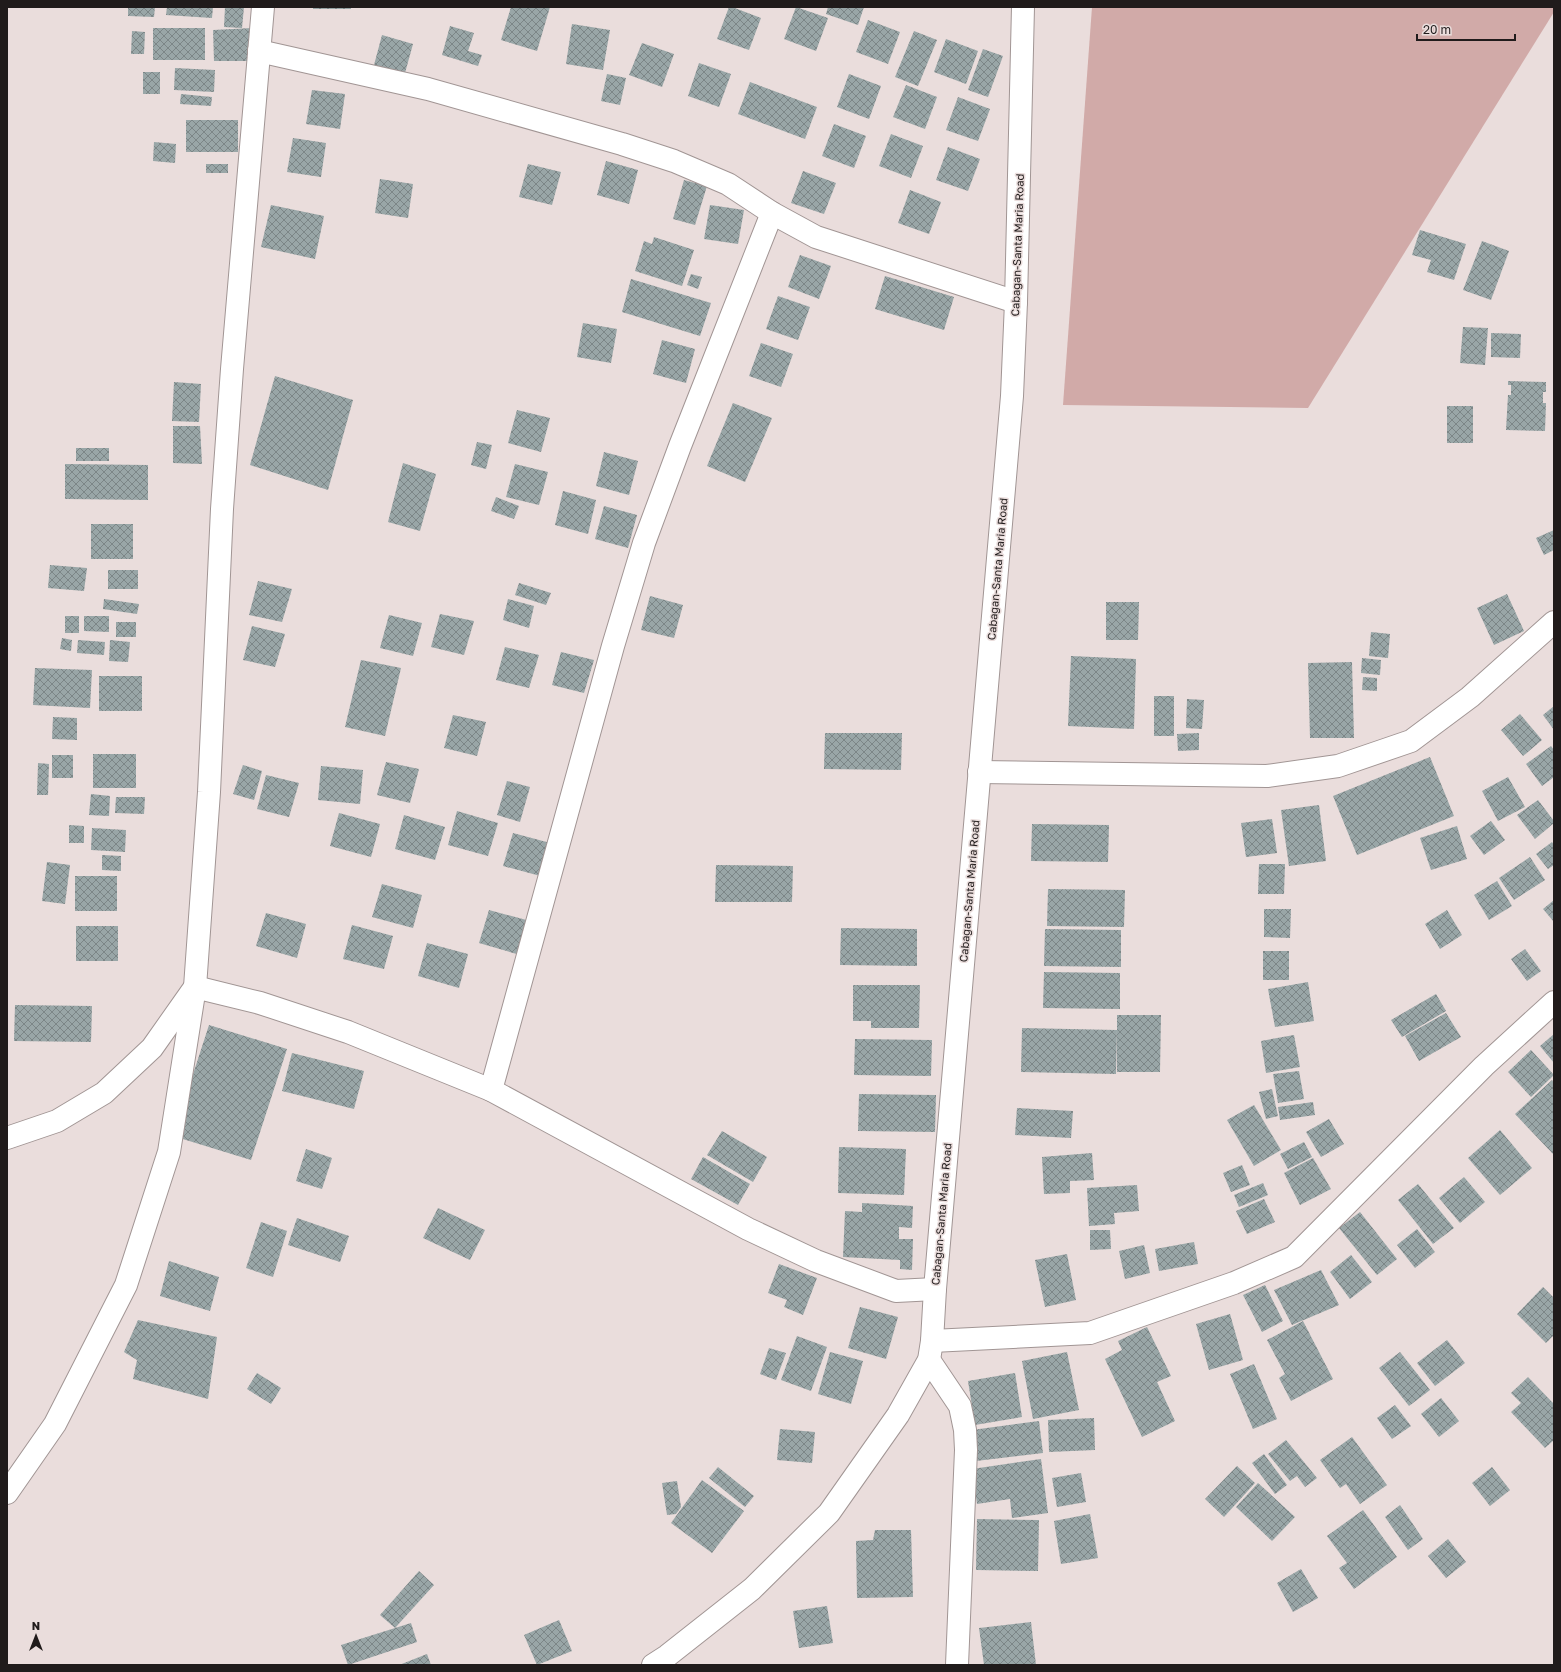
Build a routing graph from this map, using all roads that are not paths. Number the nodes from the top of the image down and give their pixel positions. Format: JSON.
{"nodes":[{"id":1,"x":263,"y":7,"type":"edge"},
{"id":2,"x":1023,"y":7,"type":"edge"},
{"id":3,"x":259,"y":51,"type":"junction"},
{"id":4,"x":772,"y":213,"type":"junction"},
{"id":5,"x":1016,"y":302,"type":"junction"},
{"id":6,"x":1554,"y":622,"type":"edge"},
{"id":7,"x":979,"y":772,"type":"junction"},
{"id":8,"x":195,"y":987,"type":"junction"},
{"id":9,"x":1554,"y":1002,"type":"edge"},
{"id":10,"x":491,"y":1090,"type":"junction"},
{"id":11,"x":7,"y":1138,"type":"edge"},
{"id":12,"x":935,"y":1289,"type":"junction"},
{"id":13,"x":931,"y":1351,"type":"junction"},
{"id":14,"x":7,"y":1493,"type":"edge"},
{"id":15,"x":653,"y":1665,"type":"edge"},
{"id":16,"x":957,"y":1665,"type":"edge"}],
"edges":[{"from":1,"to":3,"type":"street"},
{"from":2,"to":5,"type":"street","name":"Cabagan-Santa Maria Road"},
{"from":3,"to":4,"type":"street"},
{"from":3,"to":8,"type":"street"},
{"from":4,"to":5,"type":"street"},
{"from":4,"to":10,"type":"street"},
{"from":5,"to":7,"type":"street","name":"Cabagan-Santa Maria Road"},
{"from":6,"to":7,"type":"street"},
{"from":7,"to":12,"type":"street","name":"Cabagan-Santa Maria Road"},
{"from":8,"to":10,"type":"street"},
{"from":8,"to":11,"type":"street"},
{"from":8,"to":14,"type":"street"},
{"from":9,"to":13,"type":"street"},
{"from":10,"to":12,"type":"street"},
{"from":12,"to":13,"type":"street","name":"Cabagan-Santa Maria Road"},
{"from":13,"to":15,"type":"street","name":"Cabagan-Santa Maria Road"},
{"from":13,"to":16,"type":"street"}]}
